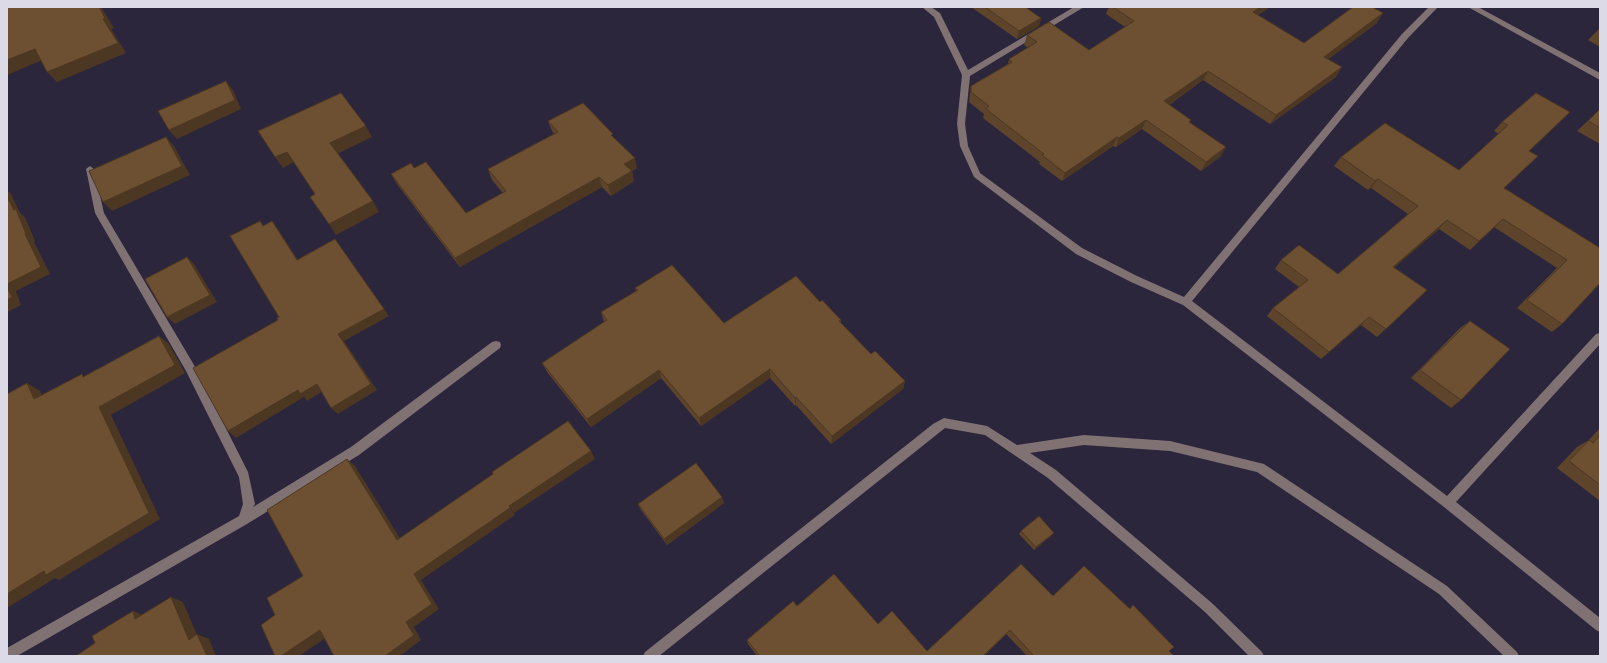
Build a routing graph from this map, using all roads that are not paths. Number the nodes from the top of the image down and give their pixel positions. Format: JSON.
{"nodes":[{"id":1,"x":926,"y":7,"type":"edge"},
{"id":2,"x":1080,"y":7,"type":"edge"},
{"id":3,"x":1434,"y":7,"type":"edge"},
{"id":4,"x":1472,"y":7,"type":"edge"},
{"id":5,"x":966,"y":76,"type":"junction"},
{"id":6,"x":1600,"y":77,"type":"edge"},
{"id":7,"x":90,"y":169,"type":"edge"},
{"id":8,"x":1186,"y":302,"type":"junction"},
{"id":9,"x":1600,"y":337,"type":"edge"},
{"id":10,"x":496,"y":344,"type":"dead end"},
{"id":11,"x":1017,"y":450,"type":"junction"},
{"id":12,"x":1448,"y":503,"type":"junction"},
{"id":13,"x":243,"y":520,"type":"junction"},
{"id":14,"x":1600,"y":626,"type":"edge"},
{"id":15,"x":7,"y":656,"type":"edge"},
{"id":16,"x":649,"y":656,"type":"edge"},
{"id":17,"x":1258,"y":656,"type":"edge"},
{"id":18,"x":1513,"y":656,"type":"edge"}],
"edges":[{"from":1,"to":5,"type":"street"},
{"from":2,"to":5,"type":"street"},
{"from":3,"to":8,"type":"street"},
{"from":4,"to":6,"type":"street"},
{"from":5,"to":8,"type":"street"},
{"from":7,"to":13,"type":"street"},
{"from":8,"to":12,"type":"street"},
{"from":9,"to":12,"type":"street"},
{"from":10,"to":13,"type":"street"},
{"from":11,"to":16,"type":"street"},
{"from":11,"to":17,"type":"street"},
{"from":11,"to":18,"type":"street"},
{"from":12,"to":14,"type":"street"},
{"from":13,"to":15,"type":"street"}]}
